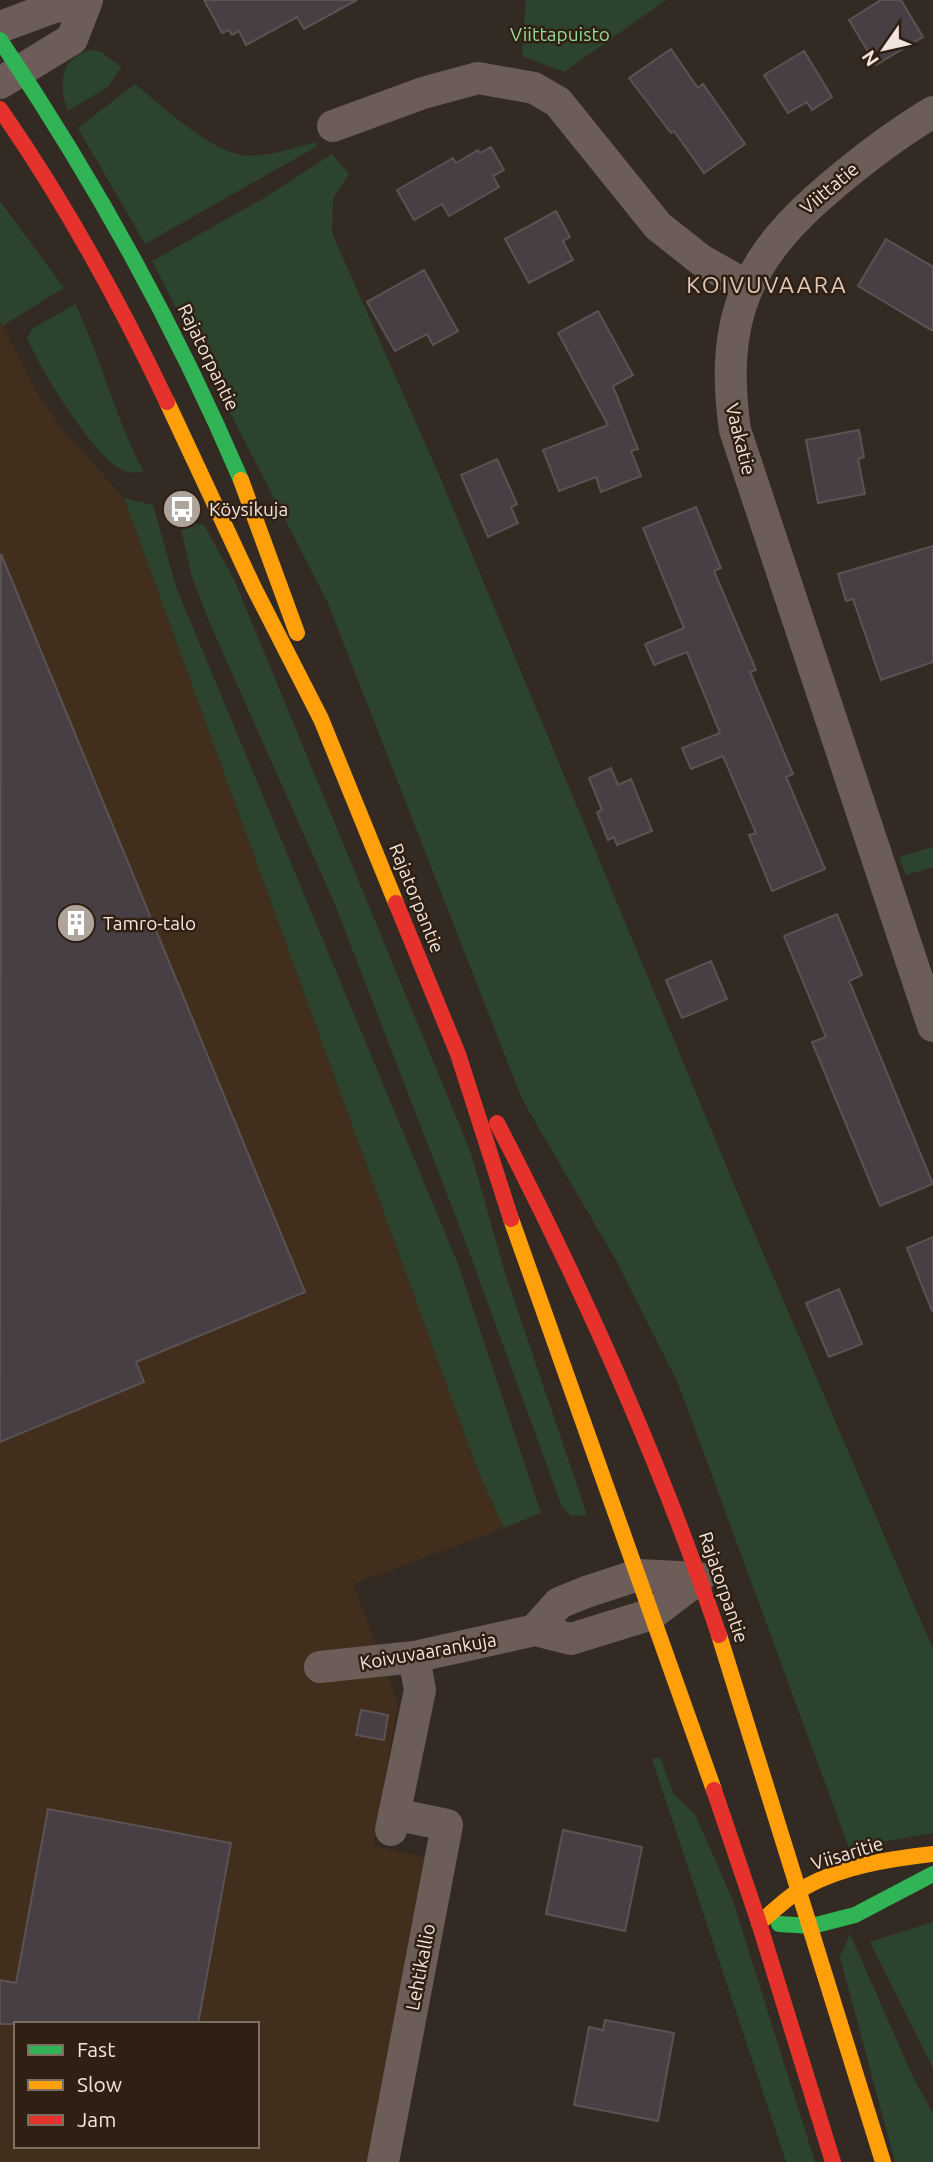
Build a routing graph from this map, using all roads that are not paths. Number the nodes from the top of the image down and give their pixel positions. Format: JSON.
{"nodes":[{"id":1,"x":87,"y":1,"type":"edge"},
{"id":2,"x":0,"y":27,"type":"edge"},
{"id":3,"x":0,"y":40,"type":"edge"},
{"id":4,"x":11,"y":77,"type":"edge"},
{"id":5,"x":0,"y":109,"type":"edge"},
{"id":6,"x":933,"y":111,"type":"edge"},
{"id":7,"x":333,"y":126,"type":"dead end"},
{"id":8,"x":747,"y":286,"type":"junction"},
{"id":9,"x":321,"y":719,"type":"junction"},
{"id":10,"x":933,"y":1026,"type":"edge"},
{"id":11,"x":458,"y":1054,"type":"junction"},
{"id":12,"x":638,"y":1575,"type":"junction"},
{"id":13,"x":699,"y":1578,"type":"junction"},
{"id":14,"x":652,"y":1614,"type":"junction"},
{"id":15,"x":535,"y":1630,"type":"junction"},
{"id":16,"x":414,"y":1657,"type":"junction"},
{"id":17,"x":320,"y":1667,"type":"dead end"},
{"id":18,"x":933,"y":1854,"type":"edge"},
{"id":19,"x":933,"y":1874,"type":"edge"},
{"id":20,"x":801,"y":1889,"type":"junction"},
{"id":21,"x":759,"y":1923,"type":"junction"},
{"id":22,"x":812,"y":1926,"type":"junction"},
{"id":23,"x":383,"y":2162,"type":"edge"},
{"id":24,"x":833,"y":2162,"type":"edge"},
{"id":25,"x":883,"y":2162,"type":"edge"}],
"edges":[{"from":1,"to":2,"type":"street"},
{"from":1,"to":4,"type":"street"},
{"from":3,"to":4,"type":"main road","name":"Rajatorpantie"},
{"from":4,"to":9,"type":"main road","name":"Rajatorpantie"},
{"from":5,"to":9,"type":"main road","name":"Rajatorpantie"},
{"from":6,"to":8,"type":"street","name":"Viittatie"},
{"from":7,"to":8,"type":"street"},
{"from":8,"to":10,"type":"street","name":"Vaakatie"},
{"from":9,"to":11,"type":"main road","name":"Rajatorpantie"},
{"from":11,"to":12,"type":"main road","name":"Rajatorpantie"},
{"from":11,"to":13,"type":"main road","name":"Rajatorpantie"},
{"from":12,"to":13,"type":"street"},
{"from":12,"to":14,"type":"main road","name":"Rajatorpantie"},
{"from":12,"to":15,"type":"street"},
{"from":13,"to":14,"type":"street","name":"Koivuvaarankuja"},
{"from":13,"to":20,"type":"main road","name":"Rajatorpantie"},
{"from":14,"to":15,"type":"street","name":"Koivuvaarankuja"},
{"from":14,"to":21,"type":"main road","name":"Rajatorpantie"},
{"from":15,"to":16,"type":"street","name":"Koivuvaarankuja"},
{"from":16,"to":17,"type":"street","name":"Koivuvaarankuja"},
{"from":16,"to":23,"type":"street","name":"Lehtikallio"},
{"from":18,"to":20,"type":"main road","name":"Viisaritie"},
{"from":19,"to":22,"type":"main road"},
{"from":20,"to":21,"type":"main road","name":"Viisaritie"},
{"from":20,"to":22,"type":"main road","name":"Rajatorpantie"},
{"from":21,"to":22,"type":"main road"},
{"from":21,"to":24,"type":"main road","name":"Rajatorpantie"},
{"from":22,"to":25,"type":"main road","name":"Rajatorpantie"}]}
